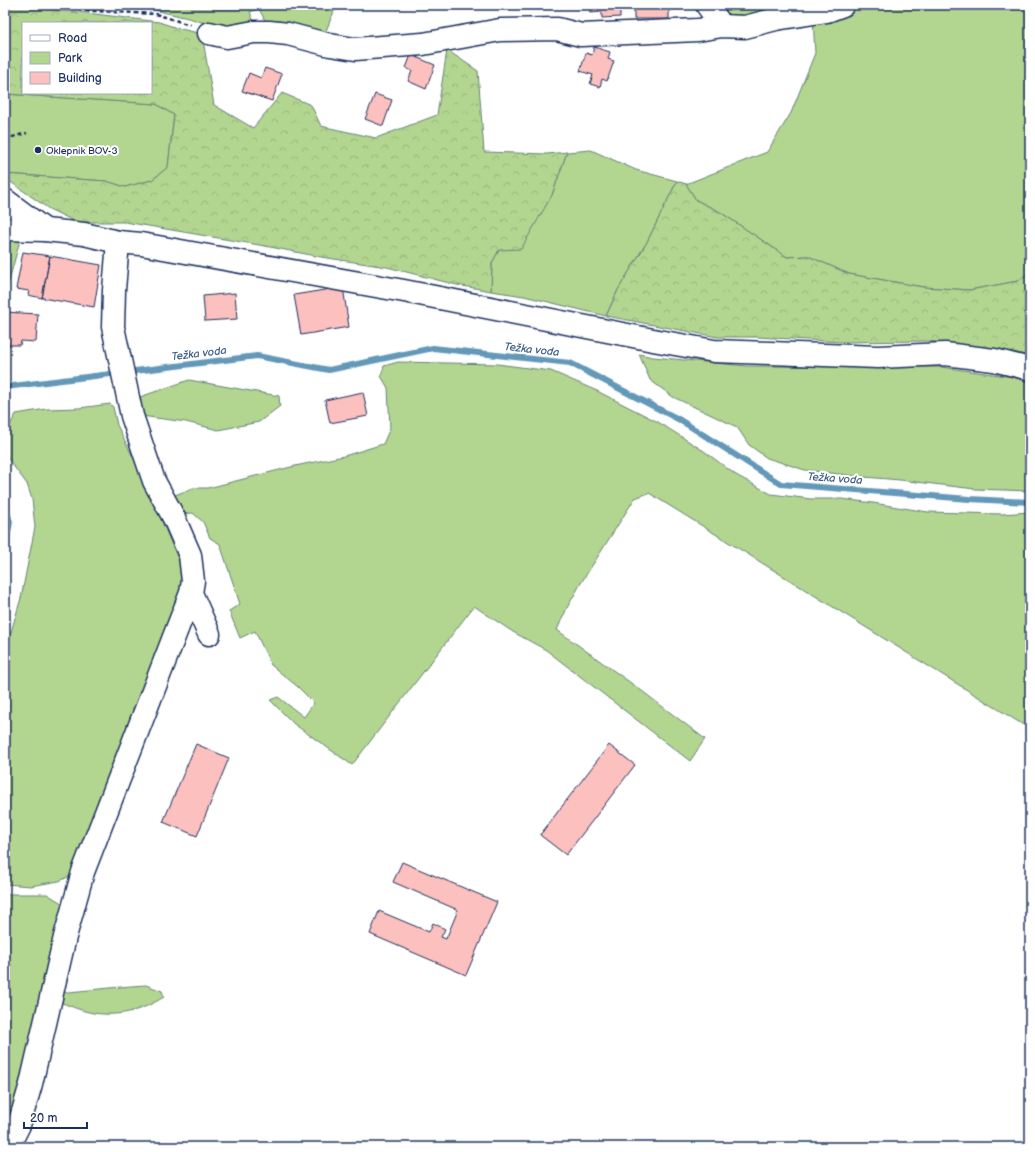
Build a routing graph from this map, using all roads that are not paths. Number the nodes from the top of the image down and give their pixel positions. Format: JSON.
{"nodes":[{"id":1,"x":707,"y":5,"type":"edge"},
{"id":2,"x":844,"y":5,"type":"edge"},
{"id":3,"x":722,"y":26,"type":"junction"},
{"id":4,"x":209,"y":33,"type":"road end"},
{"id":5,"x":5,"y":200,"type":"edge"},
{"id":6,"x":5,"y":229,"type":"edge"},
{"id":7,"x":45,"y":230,"type":"junction"},
{"id":8,"x":118,"y":242,"type":"junction"},
{"id":9,"x":1030,"y":369,"type":"edge"},
{"id":10,"x":191,"y":593,"type":"junction"},
{"id":11,"x":209,"y":634,"type":"dead end"},
{"id":12,"x":8,"y":1147,"type":"edge"}],
"edges":[{"from":1,"to":3,"type":"street"},
{"from":2,"to":3,"type":"street"},
{"from":3,"to":4,"type":"street"},
{"from":5,"to":7,"type":"street"},
{"from":6,"to":7,"type":"street"},
{"from":7,"to":8,"type":"street"},
{"from":8,"to":9,"type":"street"},
{"from":8,"to":10,"type":"street"},
{"from":10,"to":11,"type":"street"},
{"from":10,"to":12,"type":"street"}]}
